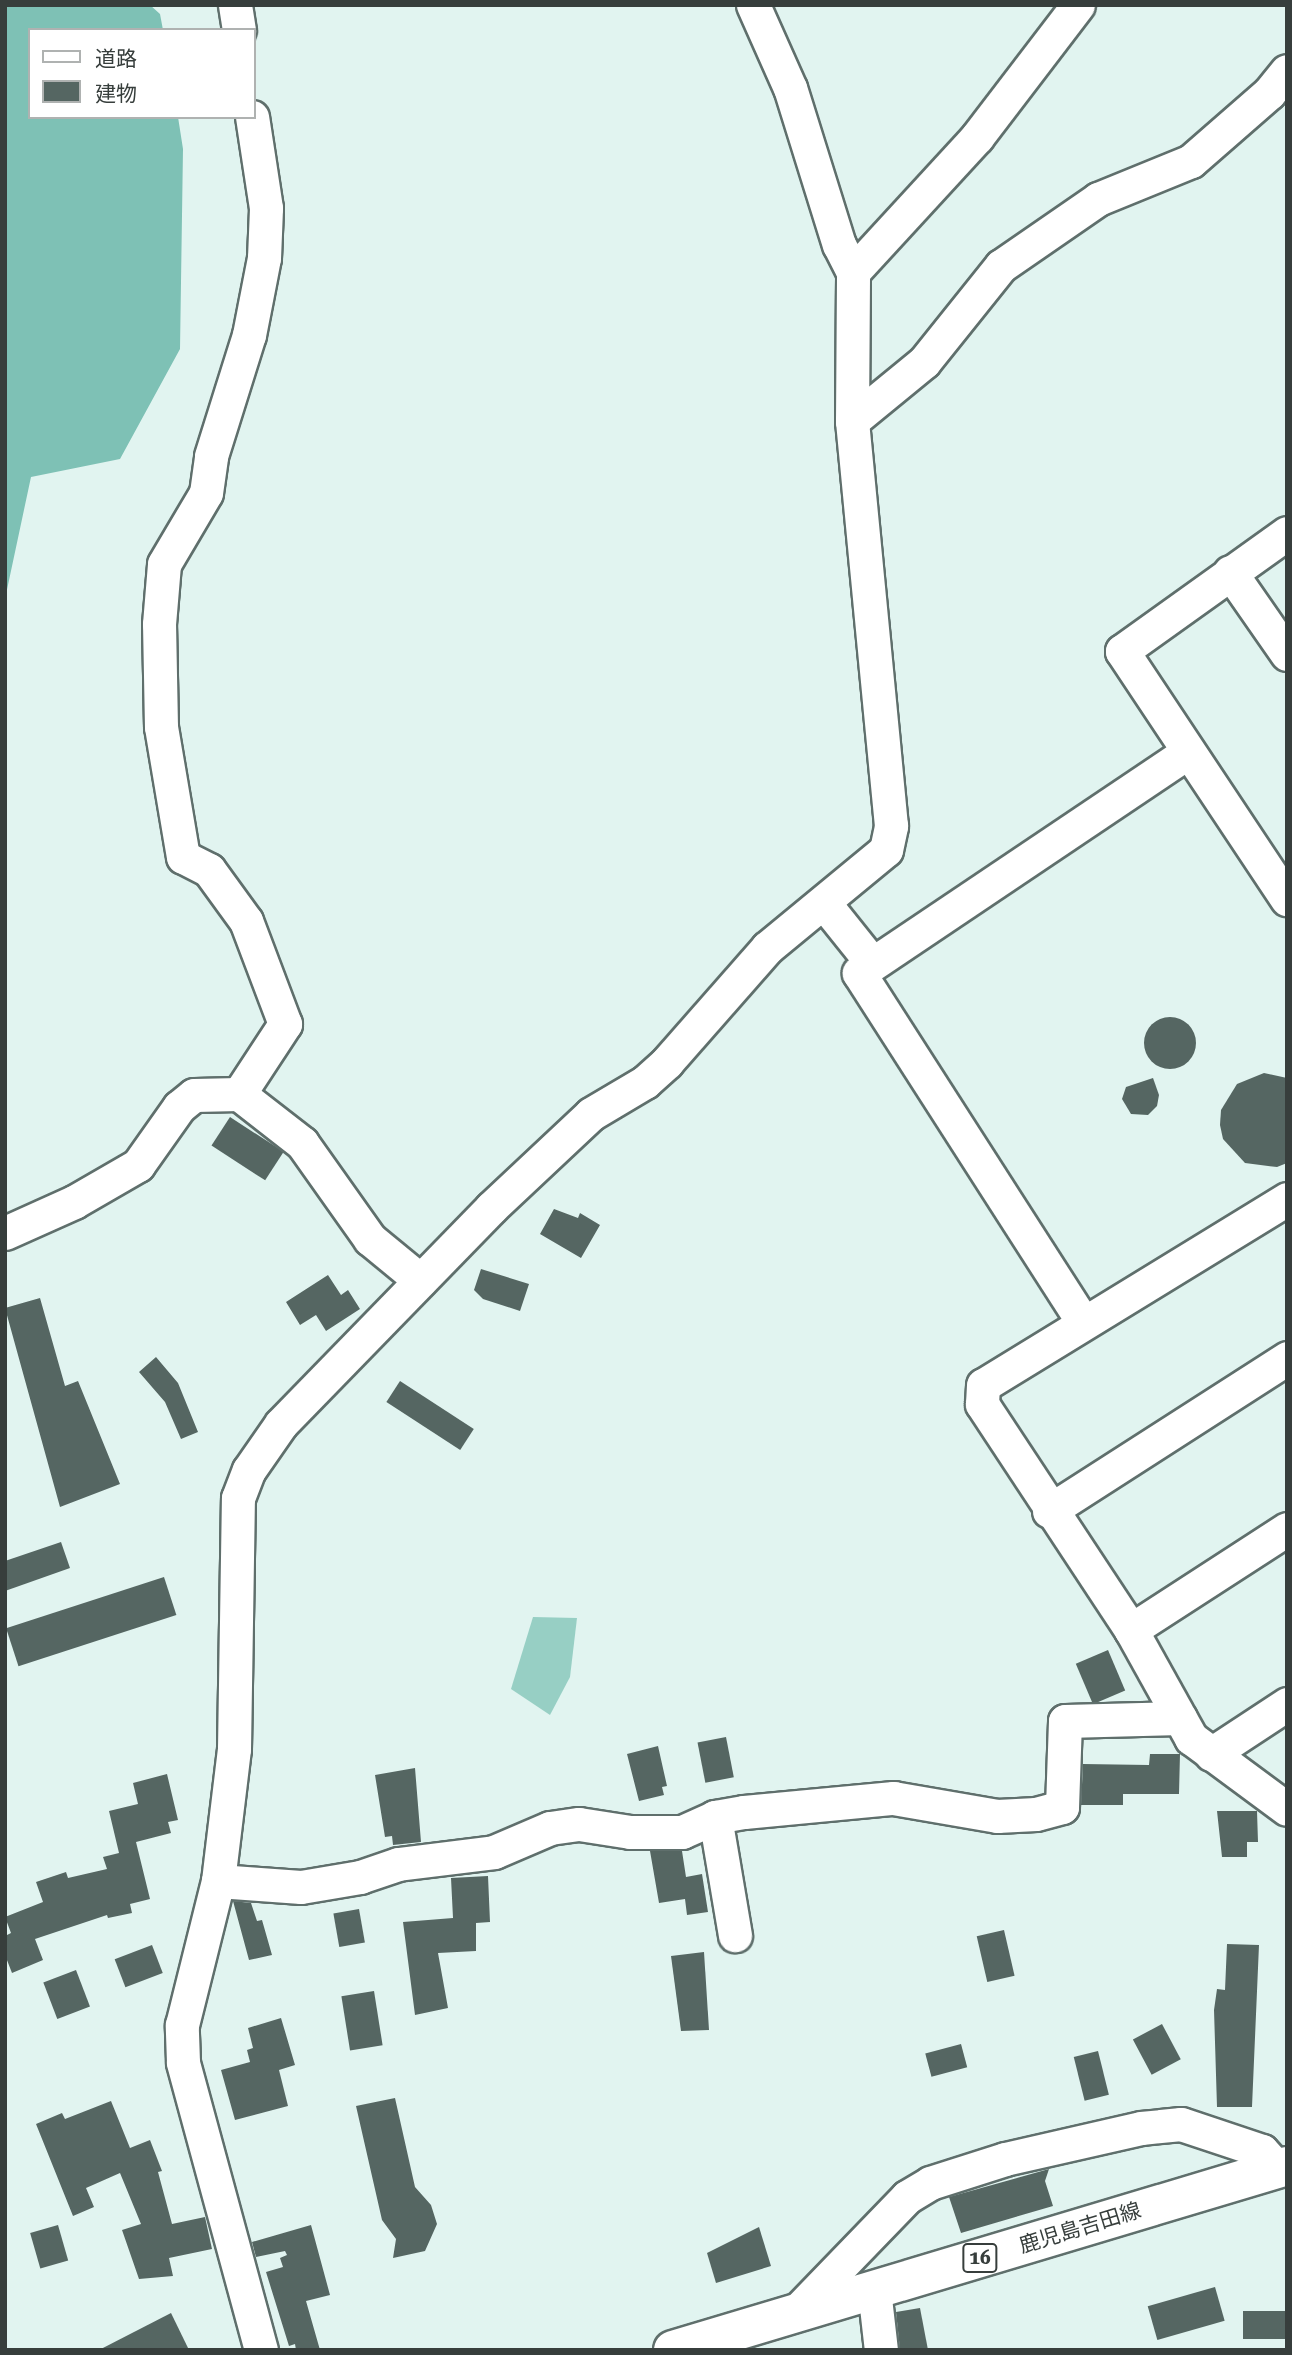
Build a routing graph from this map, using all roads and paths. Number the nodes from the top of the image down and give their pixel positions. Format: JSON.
{"nodes":[{"id":1,"x":235,"y":5,"type":"edge"},
{"id":2,"x":753,"y":5,"type":"edge"},
{"id":3,"x":1077,"y":5,"type":"edge"},
{"id":4,"x":239,"y":28,"type":"edge"},
{"id":5,"x":1287,"y":71,"type":"edge"},
{"id":6,"x":252,"y":119,"type":"edge"},
{"id":7,"x":853,"y":272,"type":"junction"},
{"id":8,"x":852,"y":421,"type":"junction"},
{"id":9,"x":1287,"y":533,"type":"edge"},
{"id":10,"x":1230,"y":572,"type":"junction"},
{"id":11,"x":1287,"y":654,"type":"edge"},
{"id":12,"x":1187,"y":753,"type":"junction"},
{"id":13,"x":1287,"y":899,"type":"edge"},
{"id":14,"x":824,"y":903,"type":"junction"},
{"id":15,"x":872,"y":963,"type":"junction"},
{"id":16,"x":239,"y":1094,"type":"junction"},
{"id":17,"x":1287,"y":1199,"type":"edge"},
{"id":18,"x":5,"y":1233,"type":"edge"},
{"id":19,"x":420,"y":1280,"type":"junction"},
{"id":20,"x":1083,"y":1322,"type":"junction"},
{"id":21,"x":1287,"y":1358,"type":"edge"},
{"id":22,"x":1049,"y":1510,"type":"junction"},
{"id":23,"x":1287,"y":1529,"type":"edge"},
{"id":24,"x":1131,"y":1630,"type":"junction"},
{"id":25,"x":1287,"y":1704,"type":"edge"},
{"id":26,"x":1180,"y":1718,"type":"junction"},
{"id":27,"x":1211,"y":1754,"type":"junction"},
{"id":28,"x":1287,"y":1809,"type":"edge"},
{"id":29,"x":715,"y":1817,"type":"junction"},
{"id":30,"x":218,"y":1881,"type":"junction"},
{"id":31,"x":735,"y":1935,"type":"dead end"},
{"id":32,"x":1282,"y":2167,"type":"edge"},
{"id":33,"x":874,"y":2289,"type":"junction"},
{"id":34,"x":794,"y":2313,"type":"junction"},
{"id":35,"x":688,"y":2348,"type":"edge"},
{"id":36,"x":261,"y":2350,"type":"edge"},
{"id":37,"x":881,"y":2350,"type":"edge"}],
"edges":[{"from":1,"to":4,"type":"street"},
{"from":2,"to":7,"type":"street"},
{"from":3,"to":7,"type":"street"},
{"from":5,"to":8,"type":"street"},
{"from":6,"to":16,"type":"street"},
{"from":7,"to":8,"type":"street"},
{"from":8,"to":14,"type":"street"},
{"from":9,"to":10,"type":"street"},
{"from":10,"to":11,"type":"street"},
{"from":10,"to":12,"type":"street"},
{"from":12,"to":13,"type":"street"},
{"from":12,"to":15,"type":"street"},
{"from":14,"to":15,"type":"street"},
{"from":14,"to":19,"type":"street"},
{"from":15,"to":20,"type":"street"},
{"from":16,"to":18,"type":"street"},
{"from":16,"to":19,"type":"street"},
{"from":17,"to":20,"type":"street"},
{"from":19,"to":30,"type":"street"},
{"from":20,"to":22,"type":"street"},
{"from":21,"to":22,"type":"street"},
{"from":22,"to":24,"type":"street"},
{"from":23,"to":24,"type":"street"},
{"from":24,"to":26,"type":"street"},
{"from":25,"to":27,"type":"street"},
{"from":26,"to":27,"type":"street"},
{"from":26,"to":29,"type":"street"},
{"from":27,"to":28,"type":"street"},
{"from":29,"to":30,"type":"street"},
{"from":29,"to":31,"type":"street"},
{"from":30,"to":36,"type":"street"},
{"from":32,"to":33,"type":"main road","name":"鹿児島吉田線","number":"16"},
{"from":32,"to":34,"type":"street"},
{"from":33,"to":34,"type":"main road","name":"鹿児島吉田線","number":"16"},
{"from":33,"to":37,"type":"street"},
{"from":34,"to":35,"type":"main road","name":"鹿児島吉田線","number":"16"}]}
